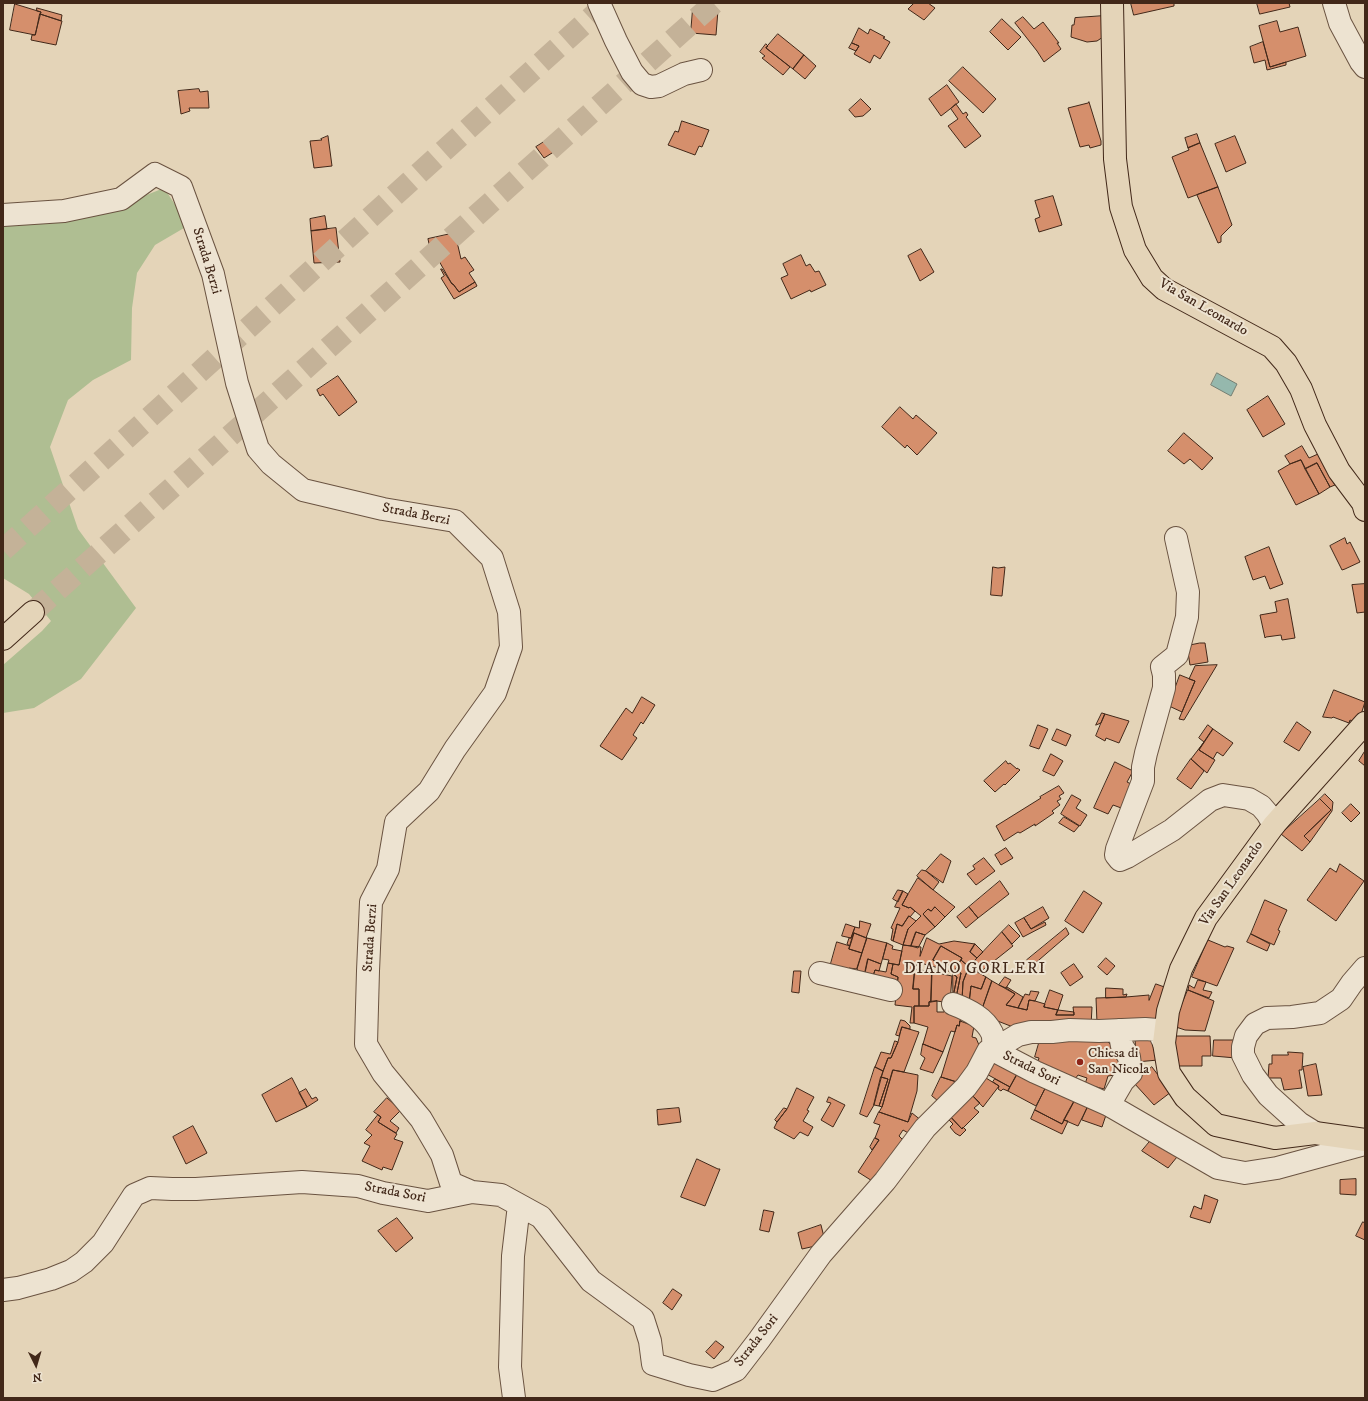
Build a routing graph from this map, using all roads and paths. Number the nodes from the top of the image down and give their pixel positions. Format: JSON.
{"nodes":[{"id":1,"x":600,"y":3,"type":"edge"},
{"id":2,"x":1112,"y":3,"type":"edge"},
{"id":3,"x":1334,"y":3,"type":"edge"},
{"id":4,"x":1365,"y":67,"type":"edge"},
{"id":5,"x":701,"y":70,"type":"dead end"},
{"id":6,"x":3,"y":215,"type":"edge"},
{"id":7,"x":1365,"y":510,"type":"edge"},
{"id":8,"x":1176,"y":538,"type":"dead end"},
{"id":9,"x":33,"y":612,"type":"tunnel mouth"},
{"id":10,"x":3,"y":639,"type":"edge"},
{"id":11,"x":1365,"y":723,"type":"edge"},
{"id":12,"x":1274,"y":825,"type":"junction"},
{"id":13,"x":1365,"y":968,"type":"edge"},
{"id":14,"x":820,"y":973,"type":"dead end"},
{"id":15,"x":891,"y":990,"type":"dead end"},
{"id":16,"x":953,"y":1004,"type":"dead end"},
{"id":17,"x":1119,"y":1030,"type":"junction"},
{"id":18,"x":1164,"y":1043,"type":"junction"},
{"id":19,"x":993,"y":1050,"type":"junction"},
{"id":20,"x":1109,"y":1106,"type":"junction"},
{"id":21,"x":1314,"y":1133,"type":"junction"},
{"id":22,"x":1365,"y":1140,"type":"edge"},
{"id":23,"x":1365,"y":1144,"type":"edge"},
{"id":24,"x":472,"y":1192,"type":"junction"},
{"id":25,"x":519,"y":1205,"type":"junction"},
{"id":26,"x":3,"y":1290,"type":"edge"},
{"id":27,"x":514,"y":1398,"type":"edge"}],
"edges":[{"from":1,"to":5,"type":"street"},
{"from":2,"to":7,"type":"main road","name":"Via San Leonardo"},
{"from":3,"to":4,"type":"street"},
{"from":6,"to":24,"type":"street","name":"Strada Berzi"},
{"from":8,"to":12,"type":"street"},
{"from":9,"to":10,"type":"main road"},
{"from":11,"to":12,"type":"main road","name":"Via San Leonardo"},
{"from":12,"to":18,"type":"main road","name":"Via San Leonardo"},
{"from":13,"to":21,"type":"street"},
{"from":14,"to":15,"type":"street"},
{"from":16,"to":19,"type":"street"},
{"from":17,"to":18,"type":"street"},
{"from":17,"to":19,"type":"street"},
{"from":17,"to":20,"type":"street"},
{"from":18,"to":21,"type":"main road","name":"Via San Leonardo"},
{"from":19,"to":20,"type":"street","name":"Strada Sori"},
{"from":19,"to":25,"type":"street","name":"Strada Sori"},
{"from":20,"to":23,"type":"street","name":"Strada Sori"},
{"from":21,"to":22,"type":"main road","name":"Via San Leonardo"},
{"from":24,"to":25,"type":"street","name":"Strada Sori"},
{"from":24,"to":26,"type":"street","name":"Strada Sori"},
{"from":25,"to":27,"type":"street"}]}
